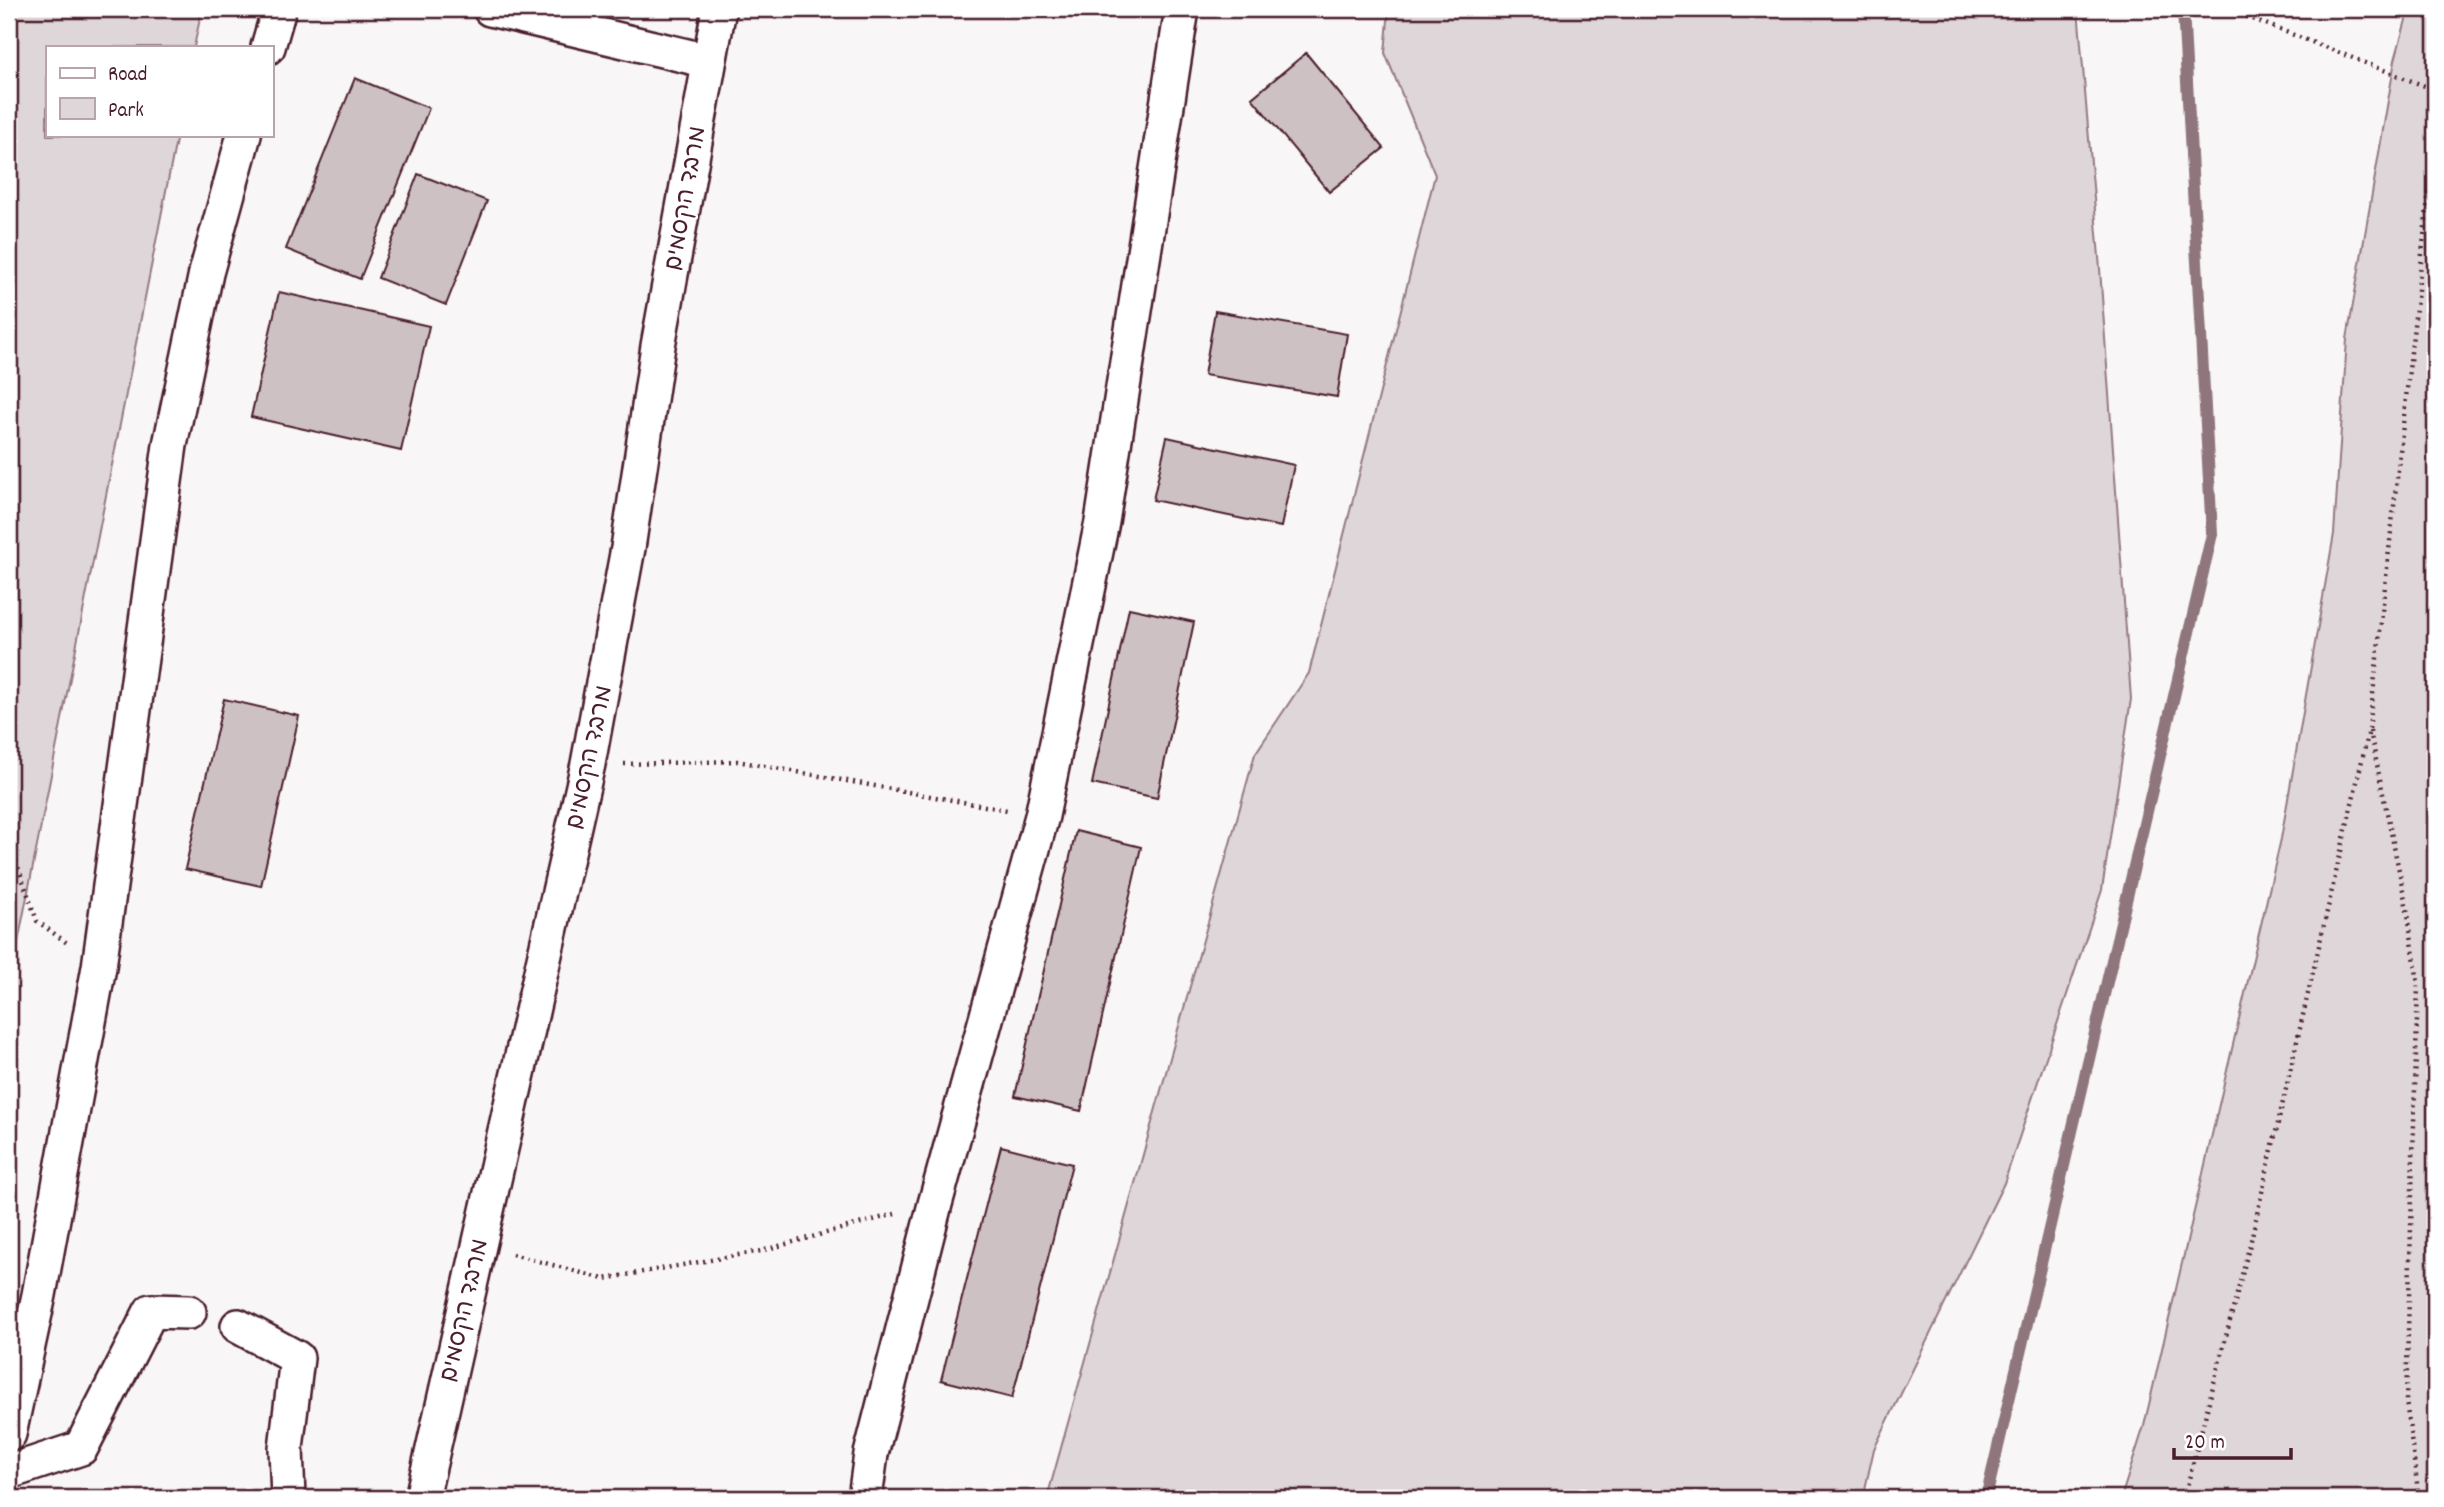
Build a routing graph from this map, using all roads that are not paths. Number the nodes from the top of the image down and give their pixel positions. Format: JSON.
{"nodes":[{"id":1,"x":279,"y":9,"type":"edge"},
{"id":2,"x":490,"y":9,"type":"edge"},
{"id":3,"x":719,"y":9,"type":"edge"},
{"id":4,"x":1182,"y":9,"type":"edge"},
{"id":5,"x":268,"y":46,"type":"edge"},
{"id":6,"x":708,"y":61,"type":"junction"},
{"id":7,"x":244,"y":136,"type":"edge"},
{"id":8,"x":189,"y":1312,"type":"dead end"},
{"id":9,"x":238,"y":1326,"type":"dead end"},
{"id":10,"x":9,"y":1434,"type":"edge"},
{"id":11,"x":9,"y":1472,"type":"edge"},
{"id":12,"x":288,"y":1498,"type":"edge"},
{"id":13,"x":422,"y":1498,"type":"edge"},
{"id":14,"x":864,"y":1498,"type":"edge"}],
"edges":[{"from":1,"to":5,"type":"street"},
{"from":2,"to":6,"type":"street"},
{"from":3,"to":6,"type":"street","name":"מרבד הקסמים"},
{"from":4,"to":14,"type":"street"},
{"from":6,"to":13,"type":"street","name":"מרבד הקסמים"},
{"from":7,"to":10,"type":"street"},
{"from":8,"to":11,"type":"street"},
{"from":9,"to":12,"type":"street"}]}
